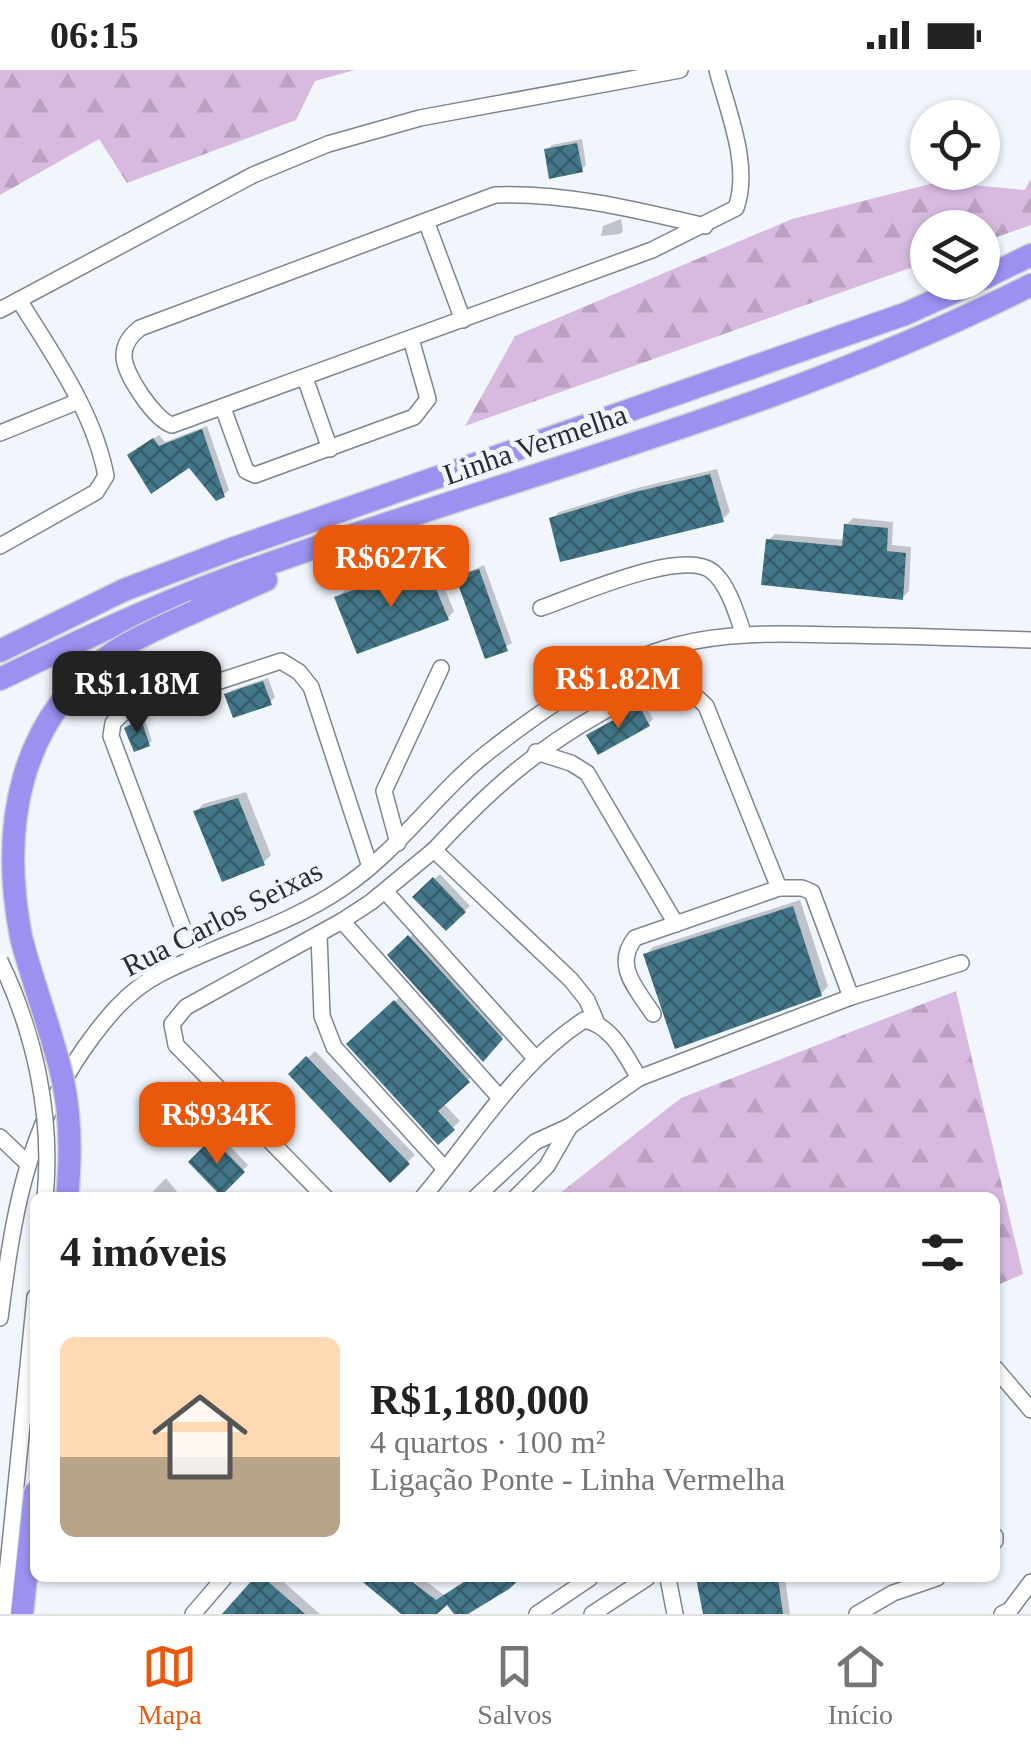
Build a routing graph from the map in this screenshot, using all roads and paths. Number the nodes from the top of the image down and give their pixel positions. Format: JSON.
{"nodes":[{"id":1,"x":680,"y":70,"type":"edge"},
{"id":2,"x":717,"y":70,"type":"edge"},
{"id":3,"x":426,"y":221,"type":"junction"},
{"id":4,"x":705,"y":226,"type":"junction"},
{"id":5,"x":1031,"y":255,"type":"edge"},
{"id":6,"x":1000,"y":270,"type":"edge"},
{"id":7,"x":1031,"y":285,"type":"edge"},
{"id":8,"x":19,"y":300,"type":"junction"},
{"id":9,"x":936,"y":300,"type":"edge"},
{"id":10,"x":0,"y":310,"type":"edge"},
{"id":11,"x":464,"y":320,"type":"junction"},
{"id":12,"x":411,"y":340,"type":"junction"},
{"id":13,"x":305,"y":378,"type":"junction"},
{"id":14,"x":80,"y":400,"type":"junction"},
{"id":15,"x":223,"y":408,"type":"junction"},
{"id":16,"x":0,"y":432,"type":"edge"},
{"id":17,"x":330,"y":449,"type":"junction"},
{"id":18,"x":382,"y":527,"type":"junction"},
{"id":19,"x":0,"y":546,"type":"edge"},
{"id":20,"x":541,"y":608,"type":"dead end"},
{"id":21,"x":744,"y":635,"type":"junction"},
{"id":22,"x":1031,"y":640,"type":"edge"},
{"id":23,"x":0,"y":651,"type":"edge"},
{"id":24,"x":441,"y":668,"type":"dead end"},
{"id":25,"x":0,"y":678,"type":"edge"},
{"id":26,"x":536,"y":752,"type":"junction"},
{"id":27,"x":398,"y":843,"type":"junction"},
{"id":28,"x":434,"y":850,"type":"junction"},
{"id":29,"x":370,"y":867,"type":"junction"},
{"id":30,"x":778,"y":888,"type":"junction"},
{"id":31,"x":384,"y":891,"type":"junction"},
{"id":32,"x":342,"y":921,"type":"junction"},
{"id":33,"x":676,"y":924,"type":"junction"},
{"id":34,"x":318,"y":934,"type":"junction"},
{"id":35,"x":194,"y":958,"type":"junction"},
{"id":36,"x":0,"y":961,"type":"edge"},
{"id":37,"x":960,"y":963,"type":"dead end"},
{"id":38,"x":851,"y":997,"type":"junction"},
{"id":39,"x":653,"y":1014,"type":"dead end"},
{"id":40,"x":596,"y":1022,"type":"junction"},
{"id":41,"x":536,"y":1059,"type":"junction"},
{"id":42,"x":639,"y":1078,"type":"junction"},
{"id":43,"x":500,"y":1098,"type":"junction"},
{"id":44,"x":570,"y":1126,"type":"junction"},
{"id":45,"x":0,"y":1137,"type":"edge"},
{"id":46,"x":27,"y":1162,"type":"junction"},
{"id":47,"x":444,"y":1168,"type":"junction"},
{"id":48,"x":45,"y":1192,"type":"edge"},
{"id":49,"x":67,"y":1192,"type":"edge"},
{"id":50,"x":320,"y":1192,"type":"edge"},
{"id":51,"x":426,"y":1192,"type":"edge"},
{"id":52,"x":482,"y":1192,"type":"edge"},
{"id":53,"x":521,"y":1192,"type":"edge"},
{"id":54,"x":6,"y":1222,"type":"edge"},
{"id":55,"x":0,"y":1318,"type":"edge"},
{"id":56,"x":30,"y":1347,"type":"edge"},
{"id":57,"x":1000,"y":1374,"type":"edge"},
{"id":58,"x":1031,"y":1410,"type":"edge"},
{"id":59,"x":30,"y":1539,"type":"edge"},
{"id":60,"x":221,"y":1582,"type":"edge"},
{"id":61,"x":584,"y":1582,"type":"edge"},
{"id":62,"x":641,"y":1582,"type":"edge"},
{"id":63,"x":669,"y":1582,"type":"edge"},
{"id":64,"x":920,"y":1582,"type":"edge"},
{"id":65,"x":1031,"y":1582,"type":"edge"},
{"id":66,"x":3,"y":1614,"type":"edge"},
{"id":67,"x":22,"y":1614,"type":"edge"},
{"id":68,"x":193,"y":1614,"type":"edge"},
{"id":69,"x":537,"y":1614,"type":"edge"},
{"id":70,"x":592,"y":1614,"type":"edge"},
{"id":71,"x":675,"y":1614,"type":"edge"},
{"id":72,"x":857,"y":1614,"type":"edge"},
{"id":73,"x":1002,"y":1614,"type":"edge"}],
"edges":[{"from":1,"to":8,"type":"street"},
{"from":2,"to":4,"type":"street"},
{"from":3,"to":4,"type":"street"},
{"from":3,"to":11,"type":"street"},
{"from":3,"to":15,"type":"street"},
{"from":4,"to":11,"type":"street"},
{"from":5,"to":6,"type":"highway","name":"Linha Vermelha"},
{"from":7,"to":18,"type":"highway","name":"Linha Vermelha"},
{"from":8,"to":10,"type":"street"},
{"from":8,"to":14,"type":"street"},
{"from":9,"to":23,"type":"highway","name":"Linha Vermelha"},
{"from":11,"to":12,"type":"street"},
{"from":12,"to":13,"type":"street"},
{"from":12,"to":17,"type":"street"},
{"from":13,"to":15,"type":"street"},
{"from":13,"to":17,"type":"street"},
{"from":14,"to":16,"type":"street"},
{"from":14,"to":19,"type":"street"},
{"from":15,"to":17,"type":"street"},
{"from":18,"to":25,"type":"highway","name":"Linha Vermelha"},
{"from":18,"to":49,"type":"highway","bridge":true},
{"from":20,"to":21,"type":"street"},
{"from":21,"to":22,"type":"street","name":"Rua Carlos Seixas"},
{"from":21,"to":27,"type":"street","name":"Rua Carlos Seixas"},
{"from":24,"to":27,"type":"street"},
{"from":26,"to":28,"type":"street"},
{"from":26,"to":30,"type":"street"},
{"from":26,"to":33,"type":"street"},
{"from":27,"to":29,"type":"street","name":"Rua Carlos Seixas"},
{"from":28,"to":31,"type":"street"},
{"from":28,"to":40,"type":"street"},
{"from":29,"to":35,"type":"street","name":"Rua Carlos Seixas"},
{"from":29,"to":35,"type":"street"},
{"from":30,"to":33,"type":"street"},
{"from":30,"to":38,"type":"street"},
{"from":31,"to":32,"type":"street"},
{"from":31,"to":41,"type":"street"},
{"from":32,"to":34,"type":"street"},
{"from":32,"to":43,"type":"street"},
{"from":33,"to":39,"type":"street"},
{"from":34,"to":47,"type":"street"},
{"from":34,"to":50,"type":"street"},
{"from":35,"to":46,"type":"street","name":"Rua Carlos Seixas"},
{"from":36,"to":48,"type":"street","bridge":true},
{"from":37,"to":38,"type":"street"},
{"from":38,"to":42,"type":"street"},
{"from":40,"to":41,"type":"street"},
{"from":40,"to":42,"type":"street"},
{"from":41,"to":43,"type":"street"},
{"from":42,"to":44,"type":"street"},
{"from":43,"to":47,"type":"street"},
{"from":44,"to":52,"type":"street"},
{"from":44,"to":53,"type":"street"},
{"from":45,"to":46,"type":"street"},
{"from":46,"to":54,"type":"street","name":"Rua Carlos Seixas"},
{"from":47,"to":51,"type":"street"},
{"from":54,"to":55,"type":"street","name":"Rua Carlos Seixas"},
{"from":56,"to":66,"type":"street"},
{"from":57,"to":58,"type":"street"},
{"from":59,"to":67,"type":"highway"},
{"from":60,"to":68,"type":"street"},
{"from":61,"to":69,"type":"street"},
{"from":62,"to":70,"type":"street"},
{"from":63,"to":71,"type":"street"},
{"from":64,"to":72,"type":"street"},
{"from":65,"to":73,"type":"street"}]}
